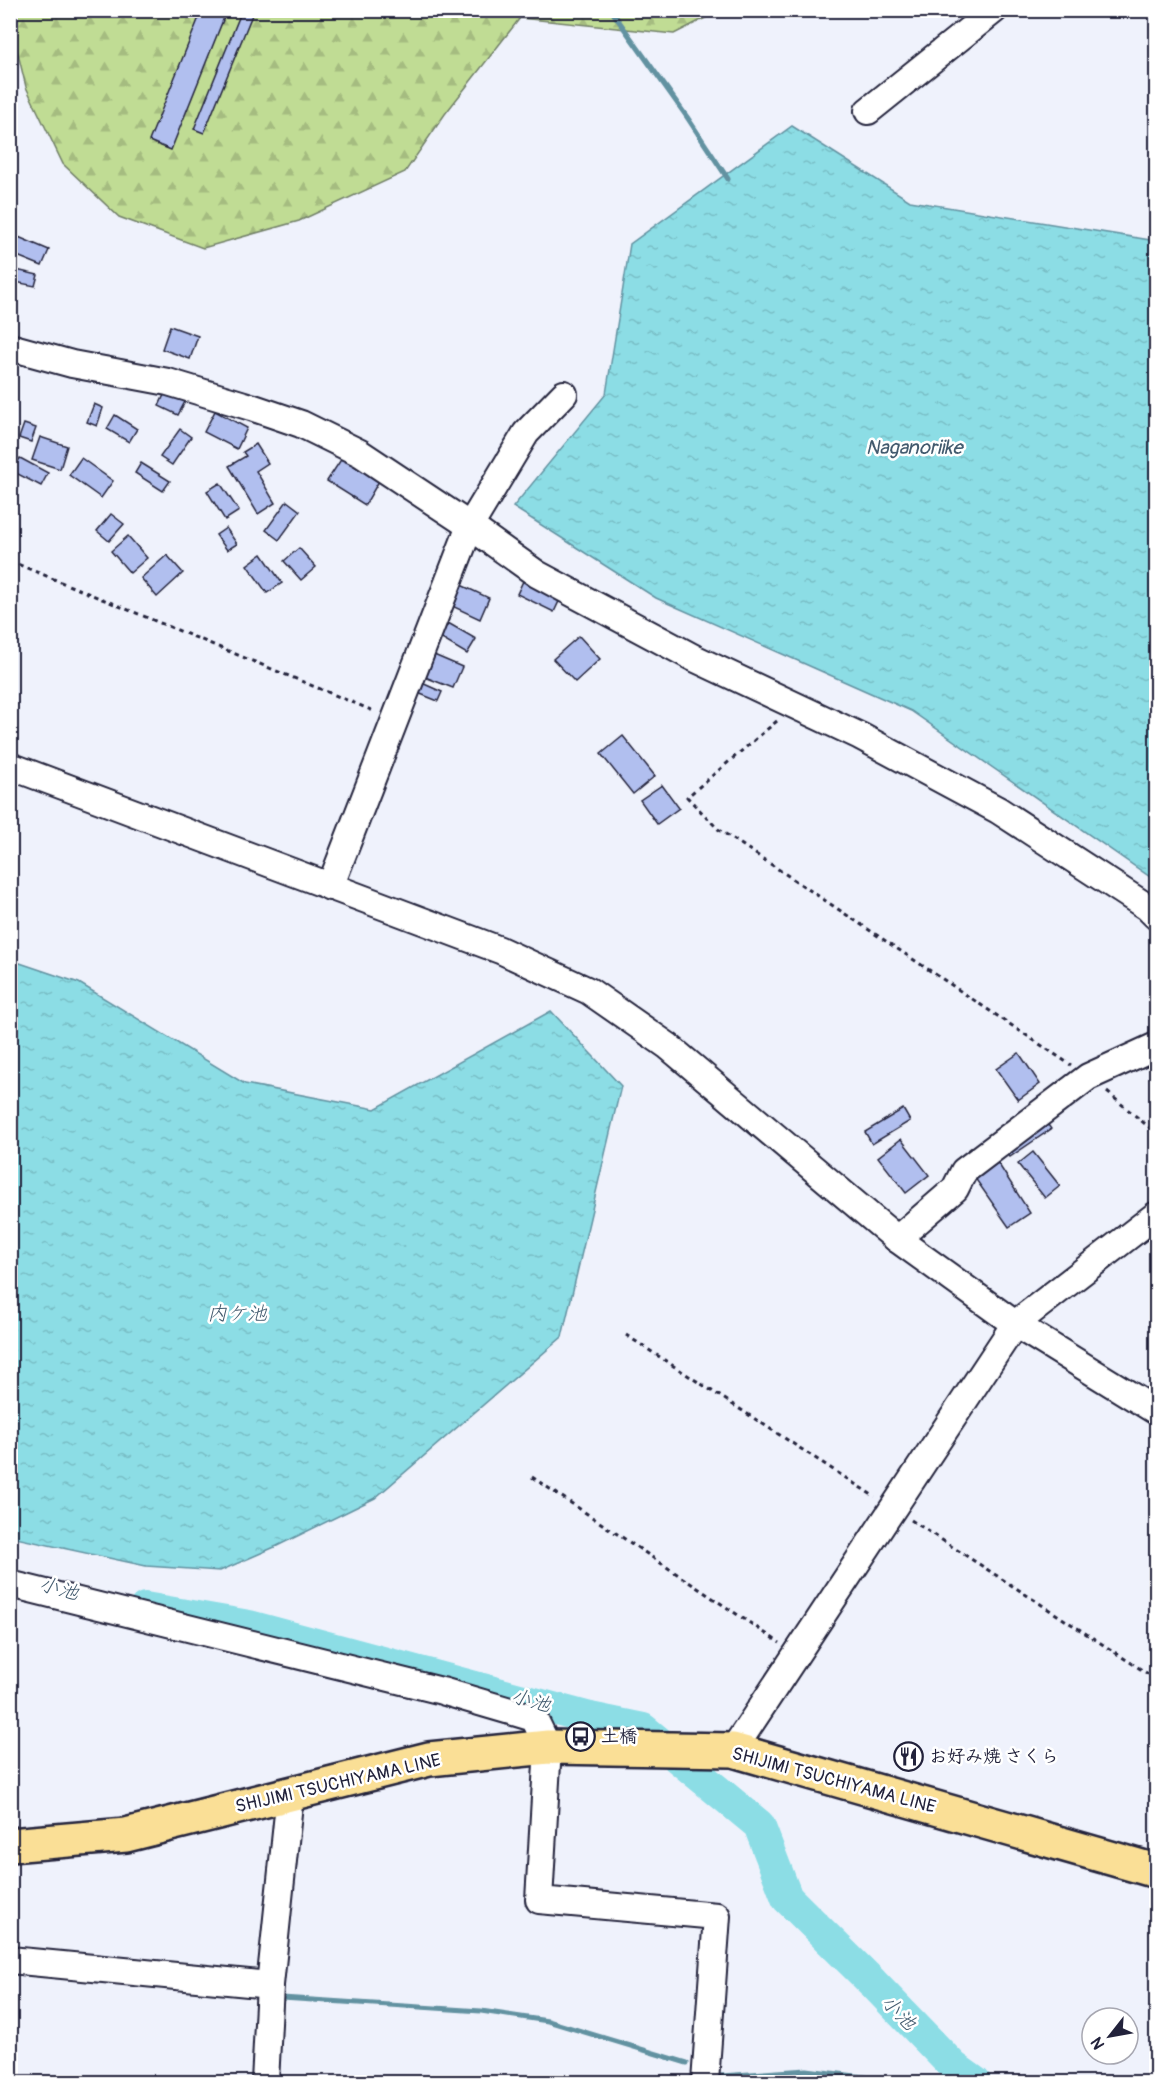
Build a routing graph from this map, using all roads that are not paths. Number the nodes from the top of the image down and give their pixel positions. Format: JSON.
{"nodes":[{"id":1,"x":994,"y":10,"type":"edge"},
{"id":2,"x":868,"y":111,"type":"dead end"},
{"id":3,"x":10,"y":347,"type":"edge"},
{"id":4,"x":564,"y":394,"type":"dead end"},
{"id":5,"x":470,"y":526,"type":"junction"},
{"id":6,"x":10,"y":766,"type":"edge"},
{"id":7,"x":330,"y":888,"type":"junction"},
{"id":8,"x":1156,"y":916,"type":"edge"},
{"id":9,"x":1156,"y":1046,"type":"edge"},
{"id":10,"x":1156,"y":1215,"type":"edge"},
{"id":11,"x":897,"y":1239,"type":"junction"},
{"id":12,"x":1015,"y":1324,"type":"junction"},
{"id":13,"x":1156,"y":1411,"type":"edge"},
{"id":14,"x":10,"y":1584,"type":"edge"},
{"id":15,"x":548,"y":1747,"type":"junction"},
{"id":16,"x":733,"y":1750,"type":"junction"},
{"id":17,"x":290,"y":1794,"type":"junction"},
{"id":18,"x":10,"y":1845,"type":"edge"},
{"id":19,"x":1156,"y":1871,"type":"edge"},
{"id":20,"x":10,"y":1960,"type":"edge"},
{"id":21,"x":270,"y":1985,"type":"junction"},
{"id":22,"x":265,"y":2082,"type":"edge"},
{"id":23,"x":705,"y":2082,"type":"edge"}],
"edges":[{"from":1,"to":2,"type":"street"},
{"from":3,"to":5,"type":"street"},
{"from":4,"to":5,"type":"street"},
{"from":5,"to":7,"type":"street"},
{"from":5,"to":8,"type":"street"},
{"from":6,"to":7,"type":"street"},
{"from":7,"to":11,"type":"street"},
{"from":9,"to":11,"type":"street"},
{"from":10,"to":12,"type":"street"},
{"from":11,"to":12,"type":"street"},
{"from":12,"to":13,"type":"street"},
{"from":12,"to":16,"type":"street"},
{"from":14,"to":15,"type":"street"},
{"from":15,"to":16,"type":"main road","name":"SHIJIMI TSUCHIYAMA LINE"},
{"from":15,"to":17,"type":"main road","name":"SHIJIMI TSUCHIYAMA LINE"},
{"from":15,"to":23,"type":"street"},
{"from":16,"to":19,"type":"main road","name":"SHIJIMI TSUCHIYAMA LINE"},
{"from":17,"to":18,"type":"main road","name":"SHIJIMI TSUCHIYAMA LINE"},
{"from":17,"to":21,"type":"street"},
{"from":20,"to":21,"type":"street"},
{"from":21,"to":22,"type":"street"}]}
